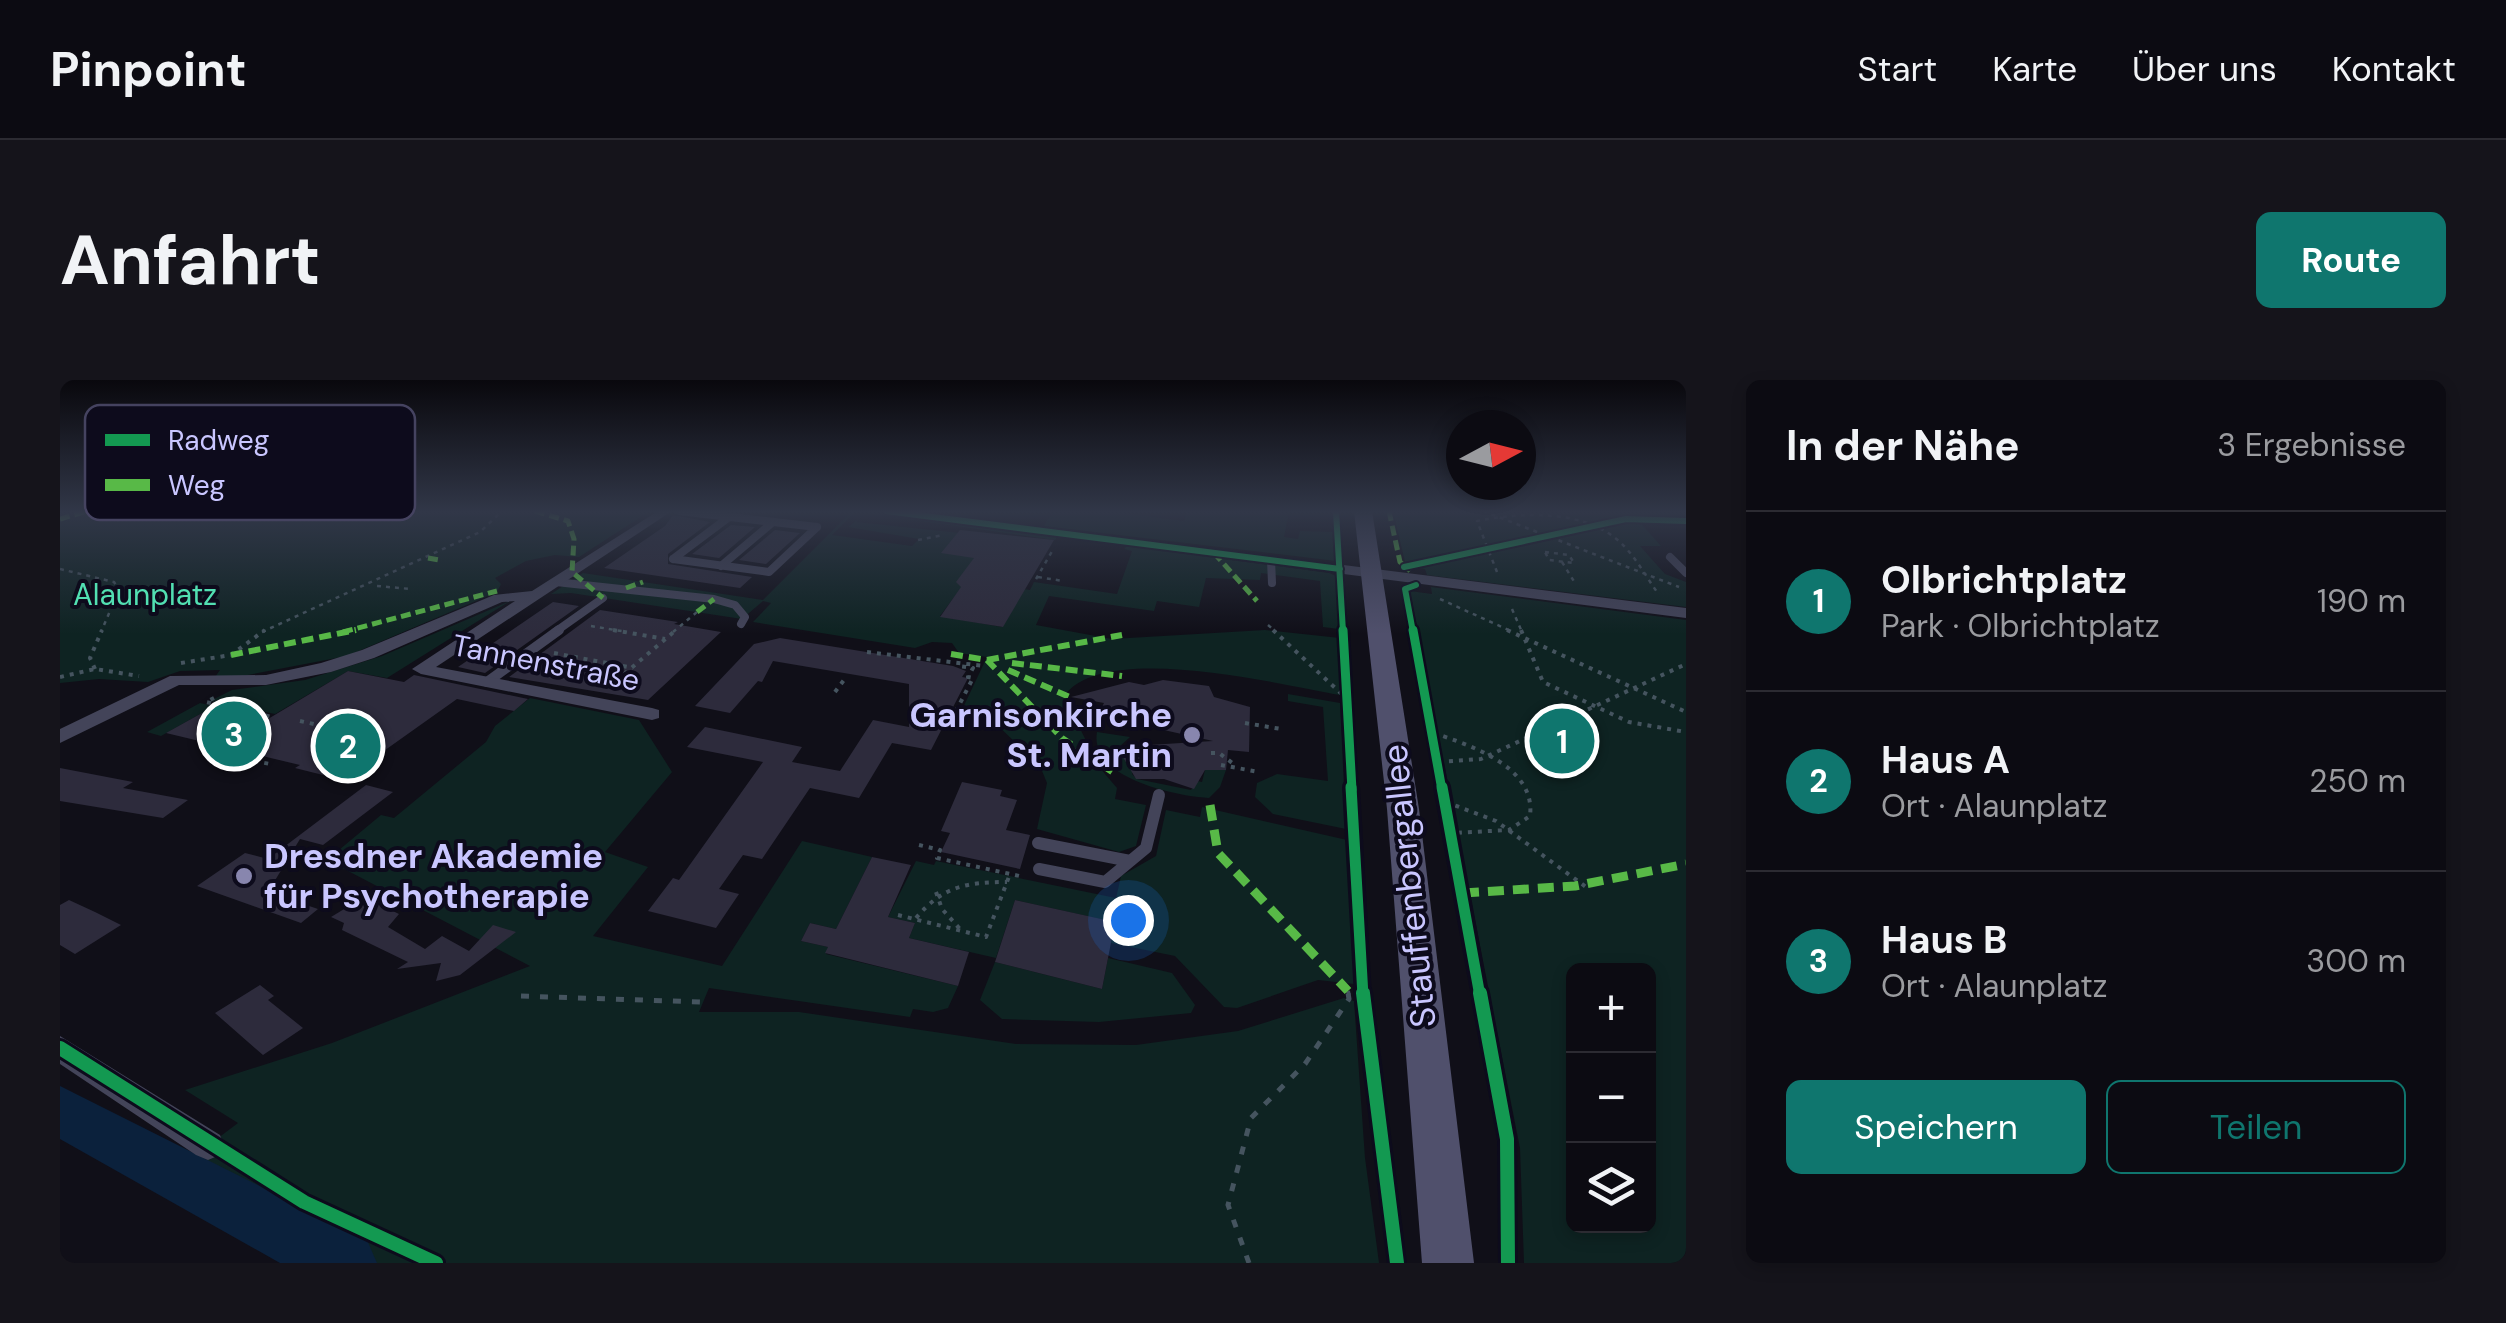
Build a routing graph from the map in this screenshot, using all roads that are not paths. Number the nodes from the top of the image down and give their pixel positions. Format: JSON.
{"nodes":[{"id":1,"x":602,"y":552,"type":"edge"},
{"id":2,"x":682,"y":552,"type":"edge"},
{"id":3,"x":738,"y":552,"type":"edge"},
{"id":4,"x":790,"y":552,"type":"edge"},
{"id":5,"x":1211,"y":552,"type":"edge"},
{"id":6,"x":1370,"y":552,"type":"edge"},
{"id":7,"x":1670,"y":557,"type":"dead end"},
{"id":8,"x":1271,"y":560,"type":"junction"},
{"id":9,"x":722,"y":566,"type":"junction"},
{"id":10,"x":1373,"y":573,"type":"junction"},
{"id":11,"x":1686,"y":573,"type":"edge"},
{"id":12,"x":556,"y":582,"type":"junction"},
{"id":13,"x":1272,"y":583,"type":"dead end"},
{"id":14,"x":535,"y":595,"type":"junction"},
{"id":15,"x":602,"y":598,"type":"dead end"},
{"id":16,"x":1678,"y":612,"type":"edge"},
{"id":17,"x":742,"y":624,"type":"dead end"},
{"id":18,"x":487,"y":682,"type":"junction"},
{"id":19,"x":652,"y":714,"type":"dead end"},
{"id":20,"x":60,"y":737,"type":"edge"},
{"id":21,"x":1159,"y":795,"type":"dead end"},
{"id":22,"x":1038,"y":843,"type":"dead end"},
{"id":23,"x":1130,"y":860,"type":"junction"},
{"id":24,"x":1039,"y":868,"type":"dead end"},
{"id":25,"x":60,"y":1048,"type":"edge"},
{"id":26,"x":208,"y":1145,"type":"dead end"},
{"id":27,"x":1447,"y":1258,"type":"edge"}],
"edges":[{"from":1,"to":12,"type":"street","name":"Tannenstraße"},
{"from":2,"to":9,"type":"lane"},
{"from":3,"to":9,"type":"lane"},
{"from":4,"to":9,"type":"lane"},
{"from":5,"to":8,"type":"street"},
{"from":6,"to":10,"type":"main road","name":"Stauffenbergallee"},
{"from":7,"to":11,"type":"lane"},
{"from":8,"to":10,"type":"street"},
{"from":8,"to":13,"type":"lane"},
{"from":10,"to":16,"type":"street"},
{"from":10,"to":27,"type":"main road","name":"Stauffenbergallee"},
{"from":12,"to":14,"type":"street","name":"Tannenstraße"},
{"from":12,"to":17,"type":"lane"},
{"from":14,"to":18,"type":"street","name":"Tannenstraße"},
{"from":14,"to":20,"type":"street"},
{"from":15,"to":18,"type":"lane"},
{"from":18,"to":19,"type":"street","name":"Tannenstraße"},
{"from":21,"to":23,"type":"lane"},
{"from":22,"to":23,"type":"lane"},
{"from":23,"to":24,"type":"lane"},
{"from":25,"to":26,"type":"street"}]}
